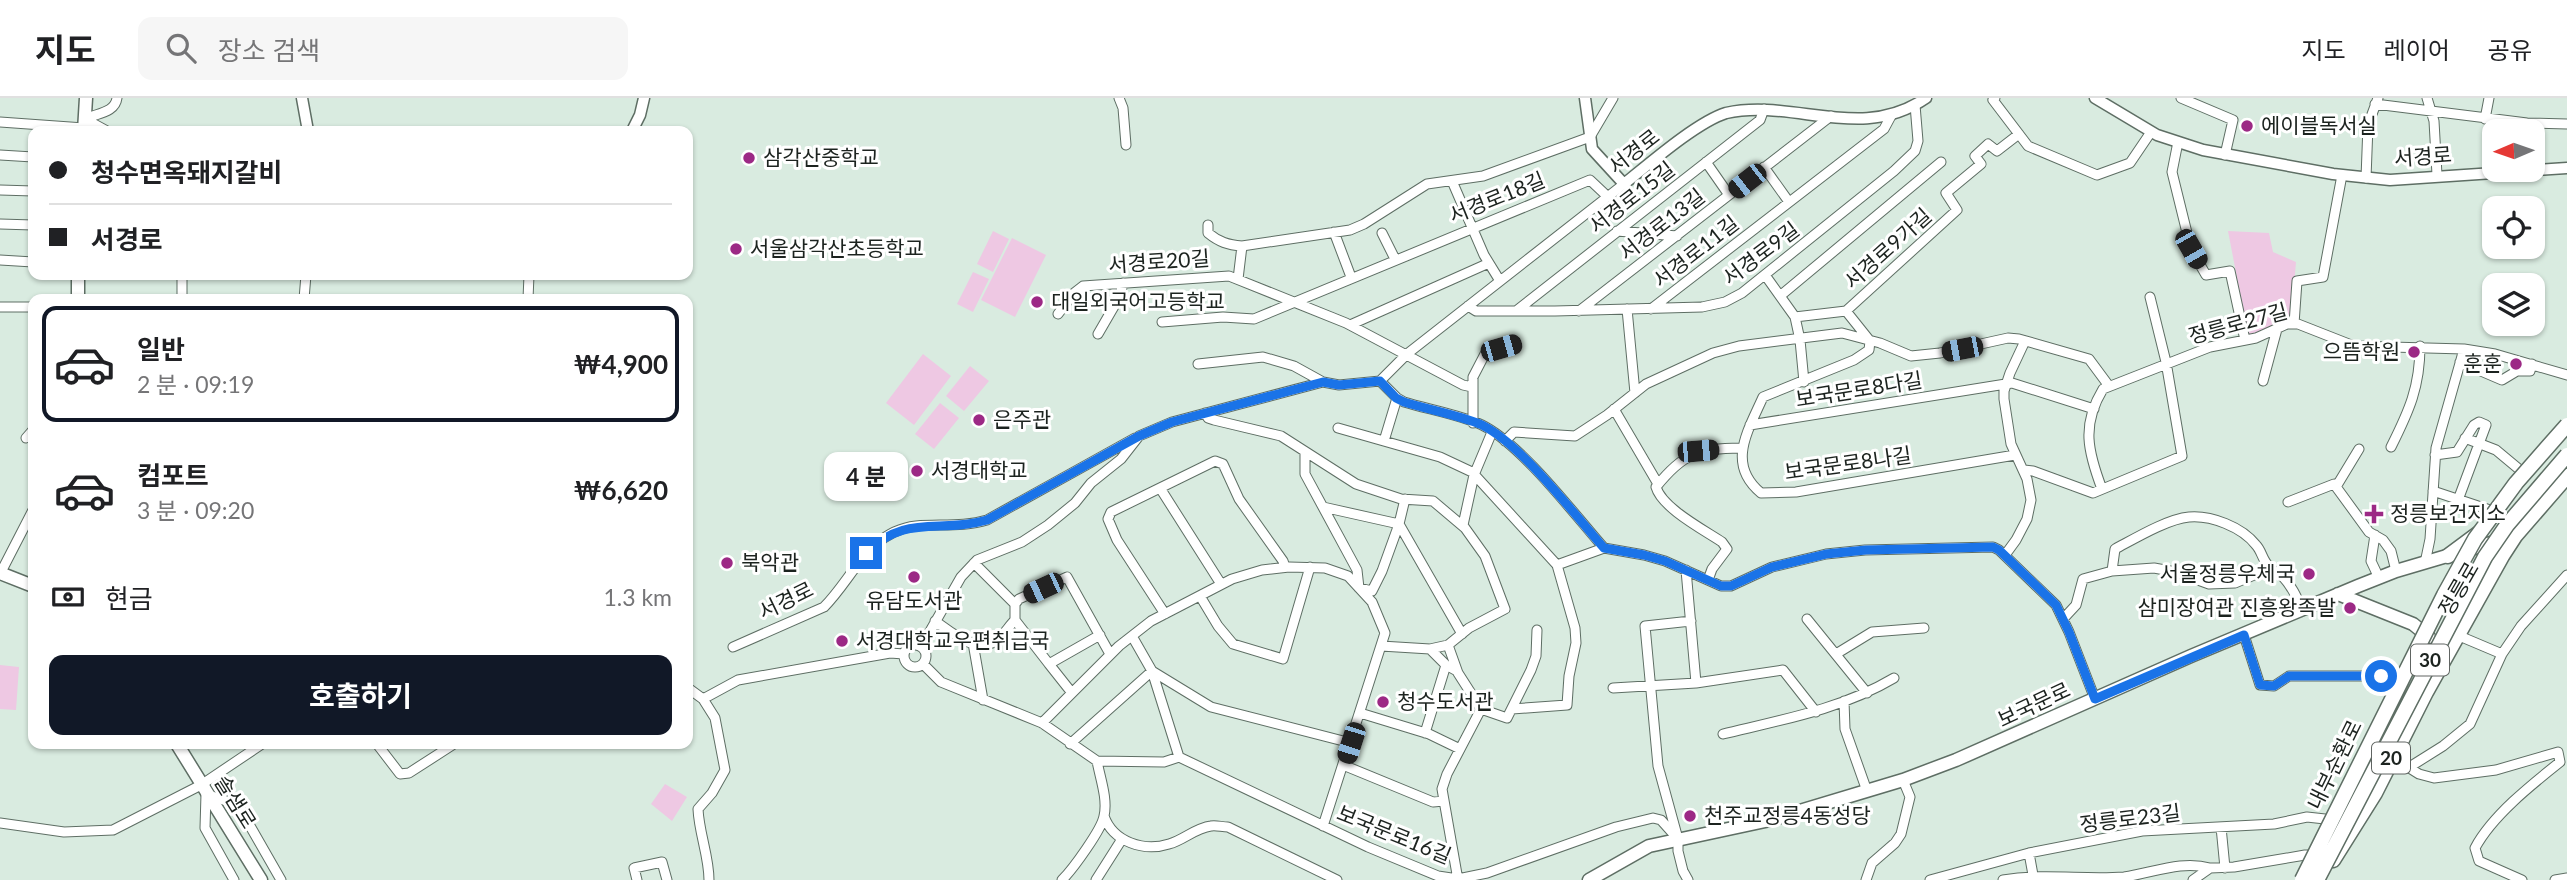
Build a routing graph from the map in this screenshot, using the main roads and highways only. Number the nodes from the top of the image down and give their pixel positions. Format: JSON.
{"nodes":[{"id":1,"x":86,"y":98,"type":"edge"},
{"id":2,"x":84,"y":126,"type":"edge"},
{"id":3,"x":2567,"y":425,"type":"edge"},
{"id":4,"x":2567,"y":433,"type":"edge"},
{"id":5,"x":2567,"y":455,"type":"edge"},
{"id":6,"x":2567,"y":476,"type":"edge"},
{"id":7,"x":2485,"y":528,"type":"junction"},
{"id":8,"x":2515,"y":536,"type":"junction"},
{"id":9,"x":2476,"y":546,"type":"junction"},
{"id":10,"x":2448,"y":555,"type":"junction"},
{"id":11,"x":0,"y":574,"type":"edge"},
{"id":12,"x":28,"y":584,"type":"edge"},
{"id":13,"x":2338,"y":594,"type":"junction"},
{"id":14,"x":2437,"y":621,"type":"junction"},
{"id":15,"x":2457,"y":635,"type":"junction"},
{"id":16,"x":2429,"y":637,"type":"junction"},
{"id":17,"x":2416,"y":663,"type":"junction"},
{"id":18,"x":180,"y":749,"type":"edge"},
{"id":19,"x":2328,"y":856,"type":"junction"},
{"id":20,"x":261,"y":880,"type":"edge"},
{"id":21,"x":1589,"y":880,"type":"edge"},
{"id":22,"x":2302,"y":880,"type":"edge"},
{"id":23,"x":2315,"y":880,"type":"edge"},
{"id":24,"x":2323,"y":880,"type":"edge"}],
"edges":[{"from":1,"to":2,"type":"main road"},
{"from":3,"to":22,"type":"main road","name":"내부순환로","number":"30","bridge":true},
{"from":4,"to":7,"type":"main road","name":"정릉로","number":"20"},
{"from":5,"to":23,"type":"main road","name":"내부순환로","number":"30","bridge":true},
{"from":6,"to":8,"type":"main road","name":"정릉로","number":"20"},
{"from":7,"to":9,"type":"main road","name":"정릉로","number":"20"},
{"from":7,"to":10,"type":"main road"},
{"from":8,"to":9,"type":"main road","name":"보국문로"},
{"from":8,"to":15,"type":"main road","name":"정릉로","number":"20"},
{"from":9,"to":10,"type":"main road","name":"보국문로"},
{"from":9,"to":14,"type":"main road","name":"정릉로","number":"20"},
{"from":10,"to":13,"type":"main road","name":"보국문로"},
{"from":11,"to":12,"type":"main road"},
{"from":13,"to":16,"type":"main road"},
{"from":13,"to":21,"type":"main road","name":"보국문로"},
{"from":14,"to":15,"type":"main road"},
{"from":14,"to":16,"type":"main road","name":"정릉로","number":"20"},
{"from":15,"to":19,"type":"main road","name":"정릉로","number":"20"},
{"from":16,"to":17,"type":"main road","name":"정릉로","number":"20"},
{"from":17,"to":19,"type":"main road","name":"정릉로","number":"20"},
{"from":17,"to":19,"type":"main road"},
{"from":18,"to":20,"type":"main road","name":"솔샘로"},
{"from":19,"to":23,"type":"main road","name":"정릉로","number":"20"},
{"from":19,"to":24,"type":"main road","name":"정릉로","number":"20"}]}
